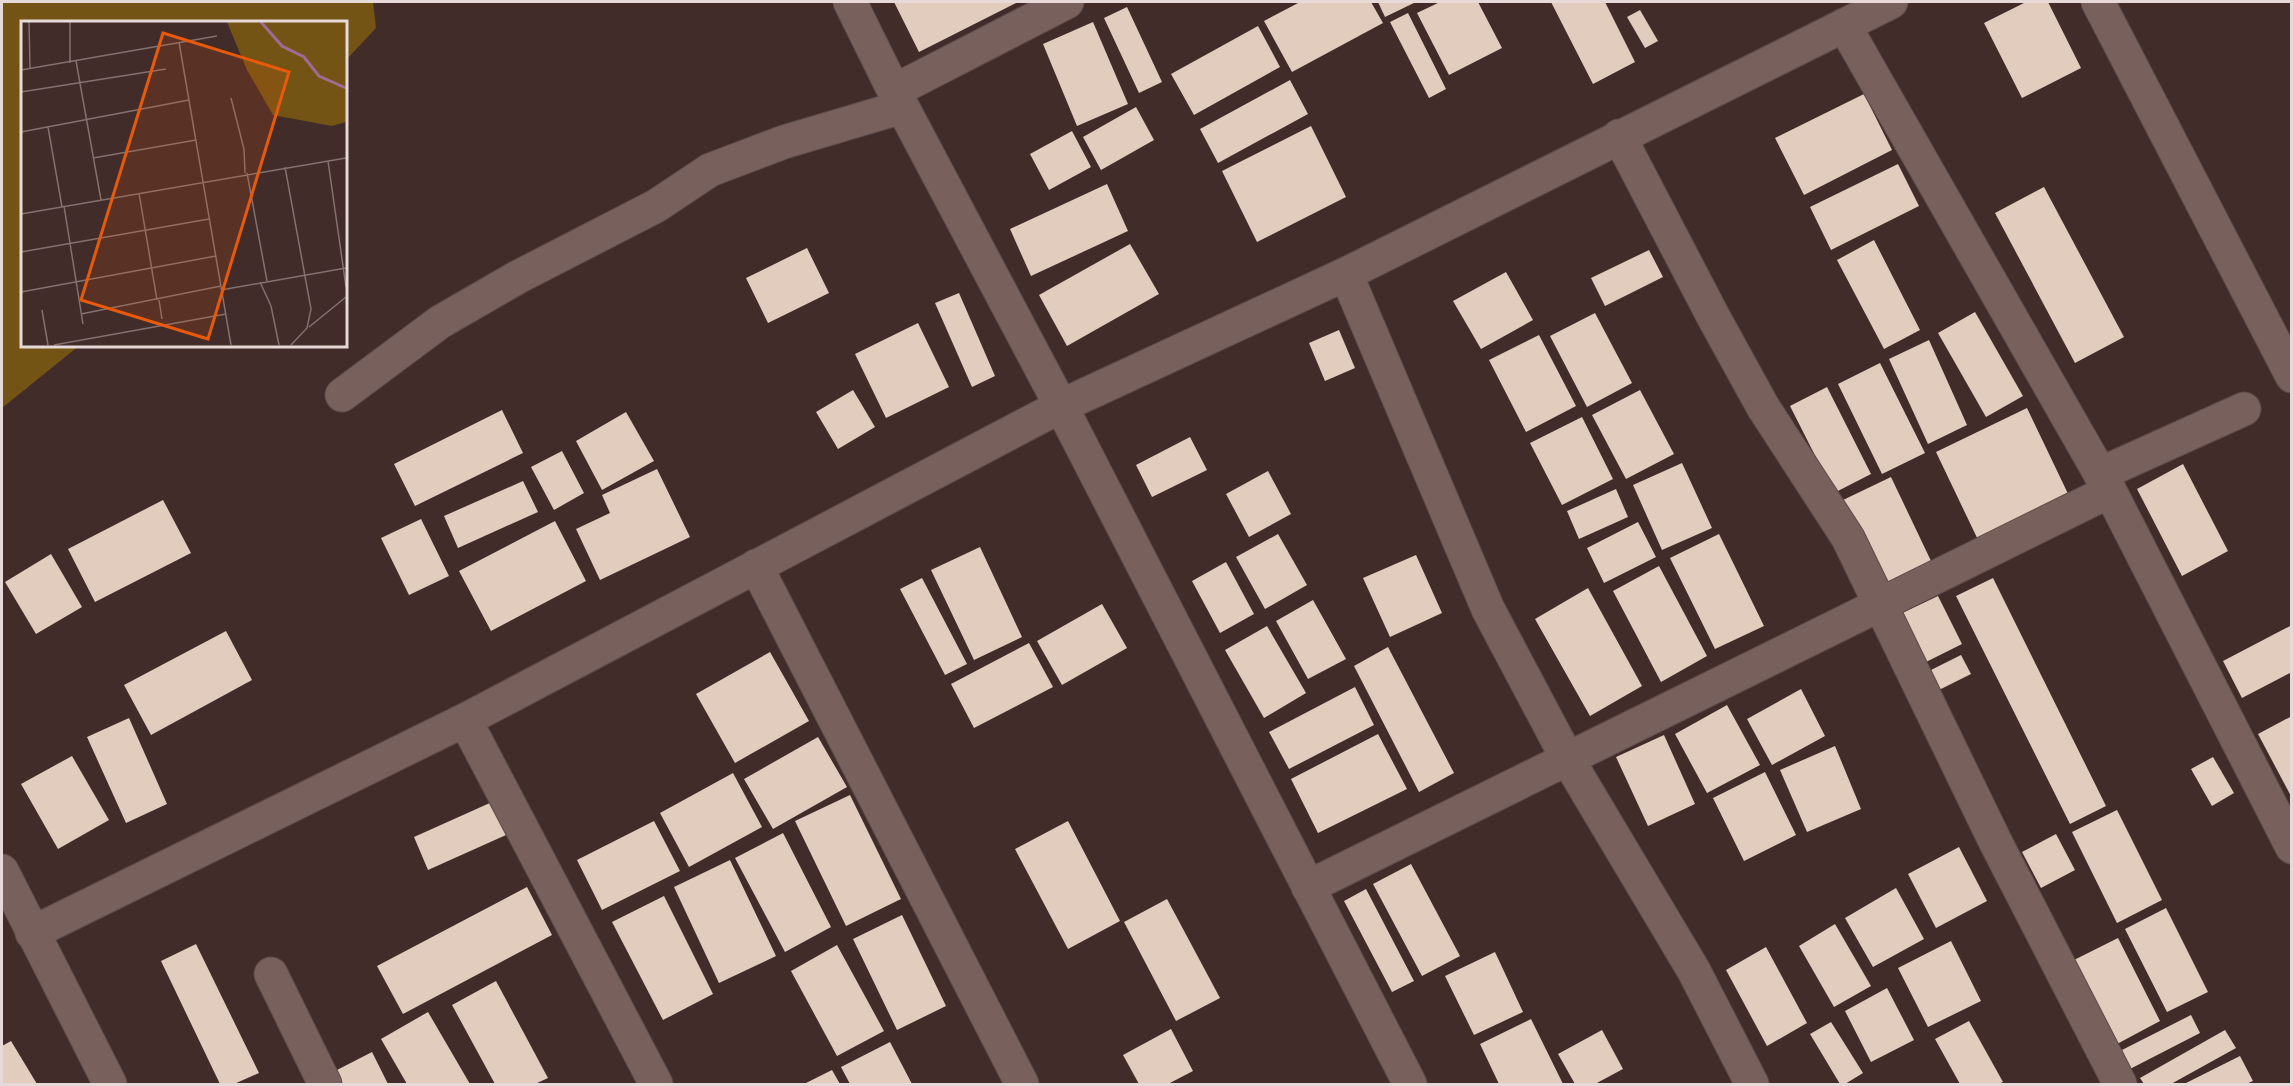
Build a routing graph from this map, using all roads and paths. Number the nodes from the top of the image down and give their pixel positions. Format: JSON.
{"nodes":[{"id":1,"x":850,"y":2,"type":"edge"},
{"id":2,"x":1067,"y":2,"type":"edge"},
{"id":3,"x":2098,"y":2,"type":"edge"},
{"id":4,"x":1880,"y":4,"type":"edge"},
{"id":5,"x":1844,"y":25,"type":"junction"},
{"id":6,"x":898,"y":99,"type":"junction"},
{"id":7,"x":1619,"y":136,"type":"junction"},
{"id":8,"x":1346,"y":274,"type":"junction"},
{"id":9,"x":2292,"y":376,"type":"edge"},
{"id":10,"x":342,"y":395,"type":"dead end"},
{"id":11,"x":1061,"y":406,"type":"junction"},
{"id":12,"x":2244,"y":409,"type":"dead end"},
{"id":13,"x":2105,"y":483,"type":"junction"},
{"id":14,"x":756,"y":567,"type":"junction"},
{"id":15,"x":1881,"y":605,"type":"junction"},
{"id":16,"x":465,"y":720,"type":"junction"},
{"id":17,"x":1567,"y":758,"type":"junction"},
{"id":18,"x":2292,"y":847,"type":"edge"},
{"id":19,"x":2,"y":871,"type":"edge"},
{"id":20,"x":1308,"y":887,"type":"junction"},
{"id":21,"x":32,"y":933,"type":"junction"},
{"id":22,"x":271,"y":974,"type":"dead end"},
{"id":23,"x":110,"y":1084,"type":"edge"},
{"id":24,"x":325,"y":1084,"type":"edge"},
{"id":25,"x":656,"y":1084,"type":"edge"},
{"id":26,"x":1022,"y":1084,"type":"edge"},
{"id":27,"x":1410,"y":1084,"type":"edge"},
{"id":28,"x":1752,"y":1084,"type":"edge"},
{"id":29,"x":2120,"y":1084,"type":"edge"}],
"edges":[{"from":1,"to":6,"type":"street"},
{"from":2,"to":6,"type":"street"},
{"from":3,"to":9,"type":"street"},
{"from":4,"to":5,"type":"street"},
{"from":5,"to":7,"type":"street"},
{"from":5,"to":13,"type":"street"},
{"from":6,"to":10,"type":"street"},
{"from":6,"to":11,"type":"street"},
{"from":7,"to":8,"type":"street"},
{"from":7,"to":15,"type":"street"},
{"from":8,"to":11,"type":"street"},
{"from":8,"to":17,"type":"street"},
{"from":11,"to":14,"type":"street"},
{"from":11,"to":20,"type":"street"},
{"from":12,"to":13,"type":"street"},
{"from":13,"to":15,"type":"street"},
{"from":13,"to":18,"type":"street"},
{"from":14,"to":16,"type":"street"},
{"from":14,"to":26,"type":"street"},
{"from":15,"to":17,"type":"street"},
{"from":15,"to":29,"type":"street"},
{"from":16,"to":21,"type":"street"},
{"from":16,"to":25,"type":"street"},
{"from":17,"to":20,"type":"street"},
{"from":17,"to":28,"type":"street"},
{"from":19,"to":21,"type":"street"},
{"from":20,"to":27,"type":"street"},
{"from":21,"to":23,"type":"street"},
{"from":22,"to":24,"type":"street"}]}
